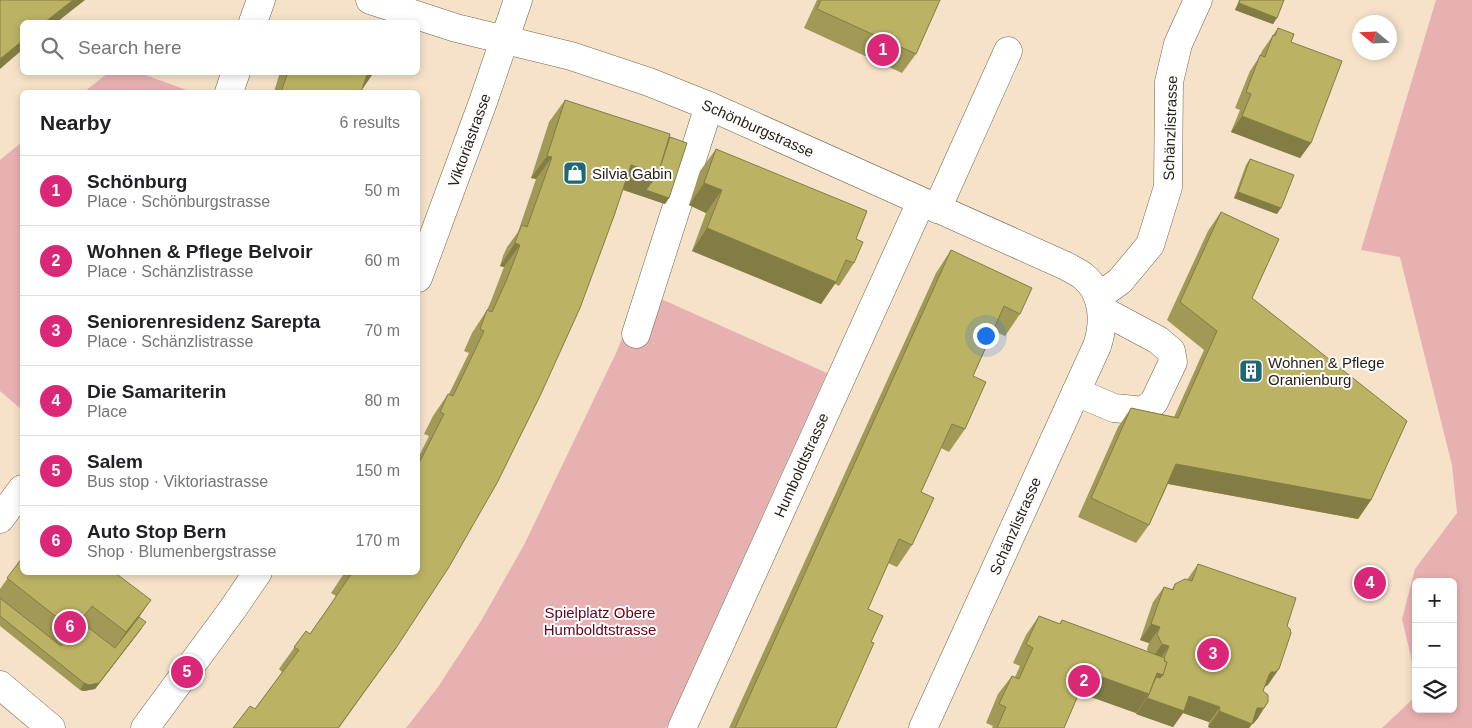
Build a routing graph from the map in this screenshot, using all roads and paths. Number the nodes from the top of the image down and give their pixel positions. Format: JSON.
{"nodes":[{"id":1,"x":261,"y":0,"type":"edge"},
{"id":2,"x":370,"y":0,"type":"edge"},
{"id":3,"x":518,"y":0,"type":"edge"},
{"id":4,"x":1198,"y":0,"type":"edge"},
{"id":5,"x":254,"y":20,"type":"edge"},
{"id":6,"x":506,"y":39,"type":"junction"},
{"id":7,"x":1008,"y":51,"type":"dead end"},
{"id":8,"x":235,"y":75,"type":"edge"},
{"id":9,"x":230,"y":90,"type":"edge"},
{"id":10,"x":710,"y":106,"type":"junction"},
{"id":11,"x":929,"y":205,"type":"junction"},
{"id":12,"x":420,"y":273,"type":"edge"},
{"id":13,"x":1101,"y":310,"type":"junction"},
{"id":14,"x":636,"y":334,"type":"dead end"},
{"id":15,"x":1076,"y":392,"type":"junction"},
{"id":16,"x":20,"y":492,"type":"edge"},
{"id":17,"x":0,"y":519,"type":"edge"},
{"id":18,"x":256,"y":575,"type":"edge"},
{"id":19,"x":0,"y":685,"type":"edge"},
{"id":20,"x":51,"y":728,"type":"edge"},
{"id":21,"x":144,"y":728,"type":"edge"},
{"id":22,"x":682,"y":728,"type":"edge"},
{"id":23,"x":923,"y":728,"type":"edge"}],
"edges":[{"from":1,"to":5,"type":"street"},
{"from":2,"to":6,"type":"street","name":"Schönburgstrasse"},
{"from":3,"to":6,"type":"street","name":"Viktoriastrasse"},
{"from":4,"to":13,"type":"street","name":"Schänzlistrasse"},
{"from":6,"to":10,"type":"street","name":"Schönburgstrasse"},
{"from":6,"to":12,"type":"street","name":"Viktoriastrasse"},
{"from":7,"to":11,"type":"street","name":"Humboldtstrasse"},
{"from":8,"to":9,"type":"street"},
{"from":10,"to":11,"type":"street","name":"Schönburgstrasse"},
{"from":10,"to":14,"type":"street"},
{"from":11,"to":13,"type":"street","name":"Schönburgstrasse"},
{"from":11,"to":22,"type":"street","name":"Humboldtstrasse"},
{"from":13,"to":15,"type":"street","name":"Schänzlistrasse"},
{"from":13,"to":15,"type":"street"},
{"from":15,"to":23,"type":"street","name":"Schänzlistrasse"},
{"from":16,"to":17,"type":"street"},
{"from":18,"to":21,"type":"street"},
{"from":19,"to":20,"type":"street"}]}
